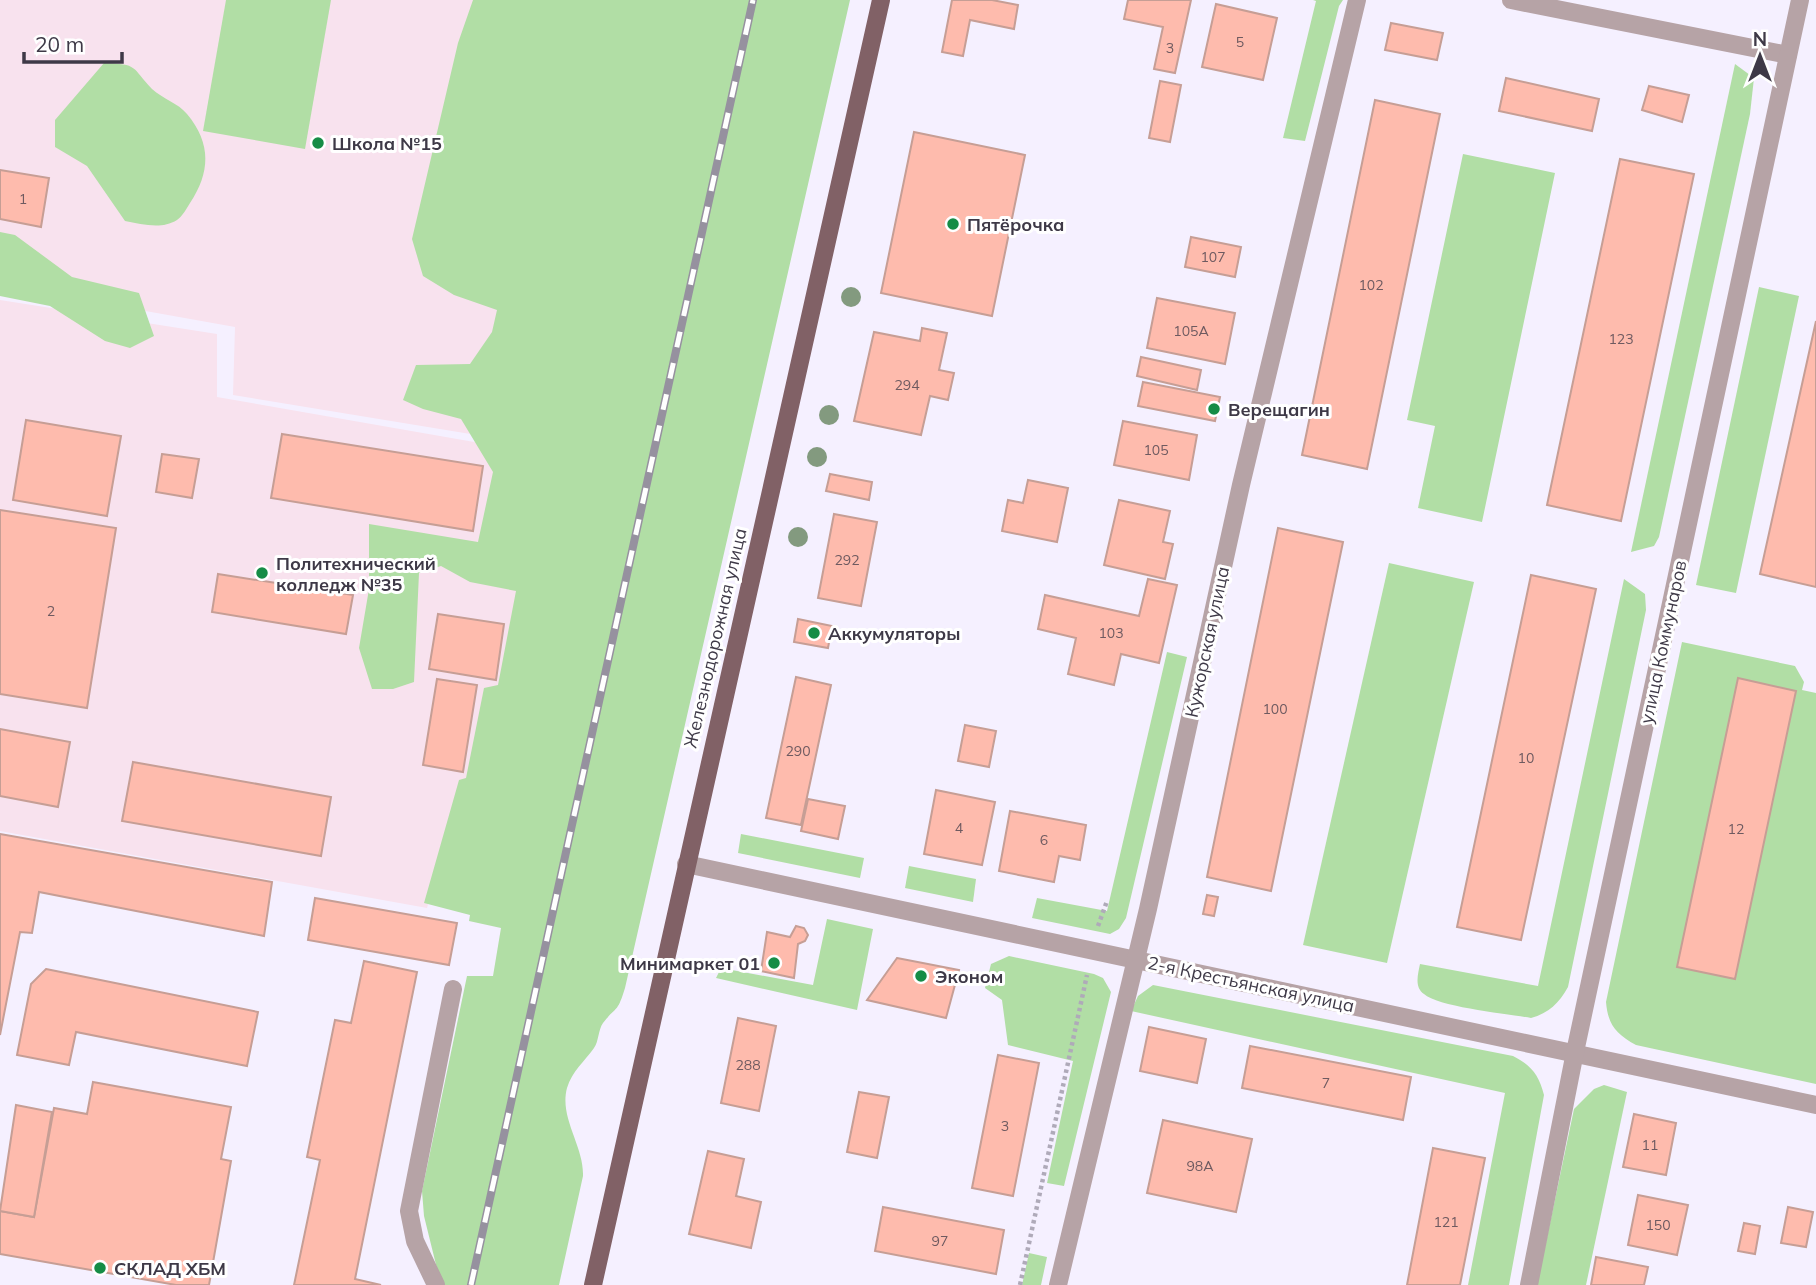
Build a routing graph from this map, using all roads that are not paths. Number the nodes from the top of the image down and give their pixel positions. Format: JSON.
{"nodes":[{"id":1,"x":881,"y":0,"type":"edge"},
{"id":2,"x":1357,"y":0,"type":"edge"},
{"id":3,"x":1511,"y":0,"type":"edge"},
{"id":4,"x":1800,"y":0,"type":"edge"},
{"id":5,"x":1788,"y":55,"type":"junction"},
{"id":6,"x":686,"y":864,"type":"junction"},
{"id":7,"x":1134,"y":960,"type":"junction"},
{"id":8,"x":453,"y":989,"type":"dead end"},
{"id":9,"x":1575,"y":1052,"type":"junction"},
{"id":10,"x":1816,"y":1105,"type":"edge"},
{"id":11,"x":436,"y":1285,"type":"edge"},
{"id":12,"x":593,"y":1285,"type":"edge"},
{"id":13,"x":1058,"y":1285,"type":"edge"},
{"id":14,"x":1529,"y":1285,"type":"edge"}],
"edges":[{"from":1,"to":6,"type":"main road","name":"Железнодорожная улица"},
{"from":2,"to":7,"type":"street","name":"Кужорская улица"},
{"from":3,"to":5,"type":"street"},
{"from":4,"to":5,"type":"street","name":"улица Коммунаров"},
{"from":5,"to":9,"type":"street","name":"улица Коммунаров"},
{"from":6,"to":7,"type":"street","name":"2-я Крестьянская улица"},
{"from":6,"to":12,"type":"main road","name":"Железнодорожная улица"},
{"from":7,"to":9,"type":"street","name":"2-я Крестьянская улица"},
{"from":7,"to":13,"type":"street","name":"Кужорская улица"},
{"from":8,"to":11,"type":"street"},
{"from":9,"to":10,"type":"street","name":"2-я Крестьянская улица"},
{"from":9,"to":14,"type":"street","name":"улица Коммунаров"}]}
